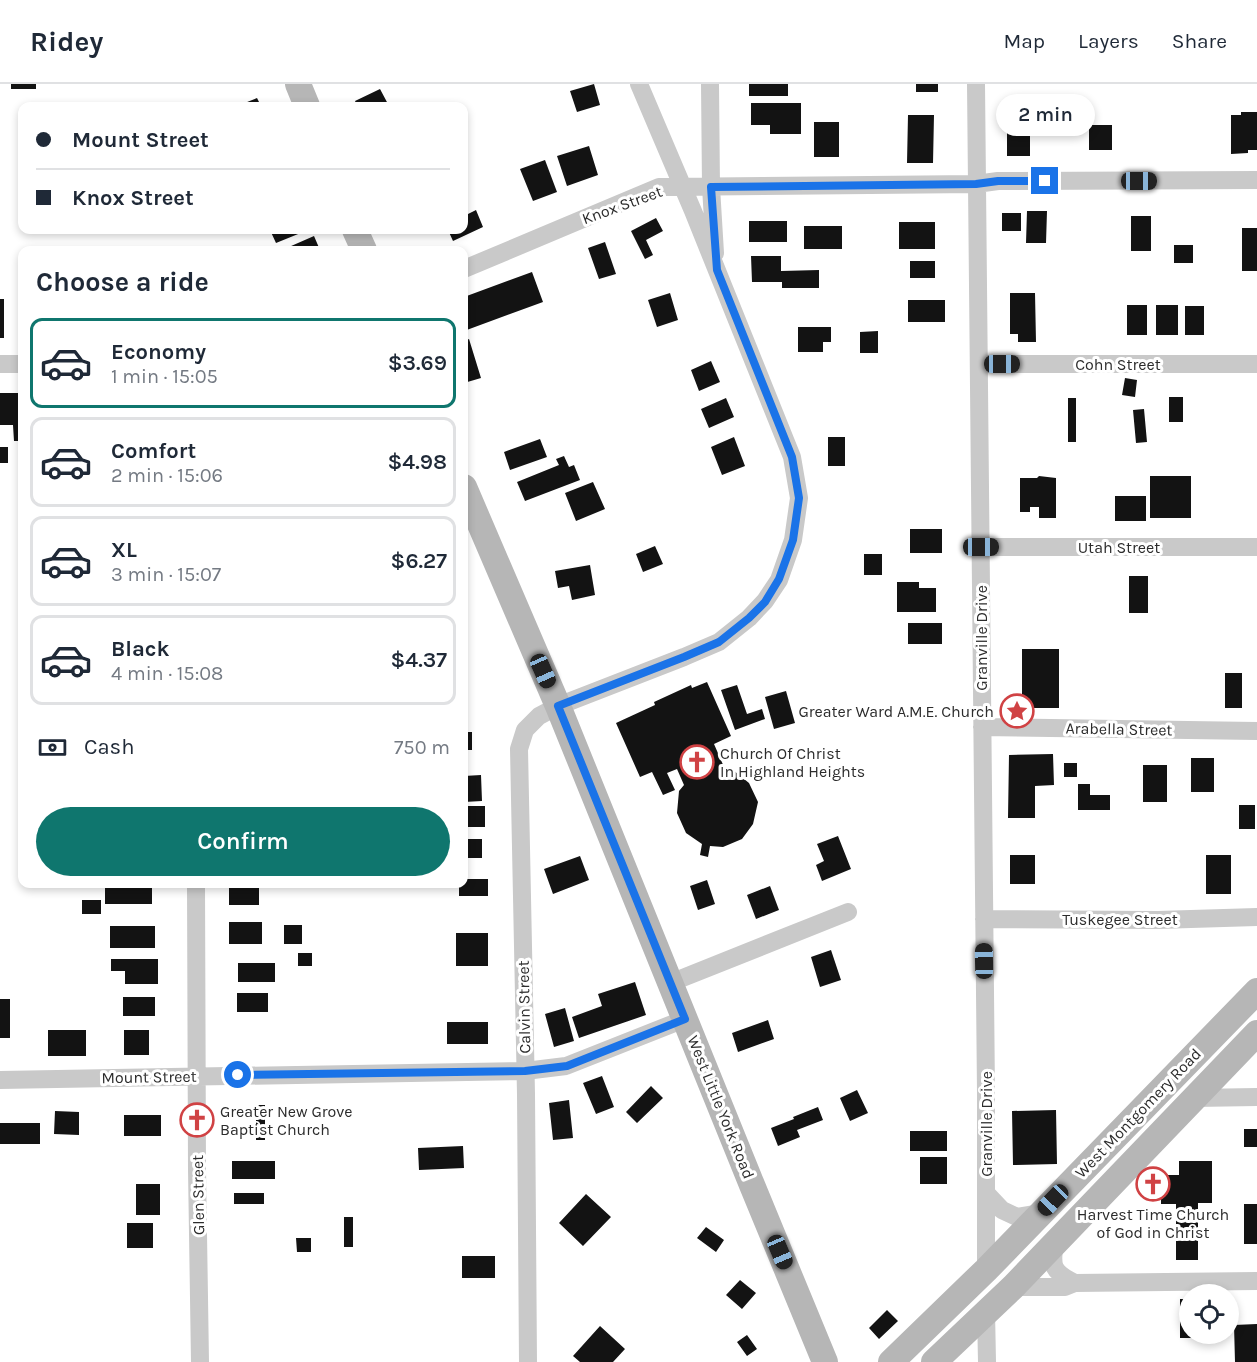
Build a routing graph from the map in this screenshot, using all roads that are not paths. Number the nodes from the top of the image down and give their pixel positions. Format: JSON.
{"nodes":[{"id":1,"x":298,"y":84,"type":"edge"},
{"id":2,"x":639,"y":84,"type":"edge"},
{"id":3,"x":711,"y":84,"type":"edge"},
{"id":4,"x":976,"y":84,"type":"edge"},
{"id":5,"x":305,"y":102,"type":"edge"},
{"id":6,"x":1257,"y":180,"type":"edge"},
{"id":7,"x":976,"y":184,"type":"junction"},
{"id":8,"x":683,"y":187,"type":"junction"},
{"id":9,"x":711,"y":187,"type":"junction"},
{"id":10,"x":468,"y":266,"type":"edge"},
{"id":11,"x":717,"y":270,"type":"junction"},
{"id":12,"x":0,"y":364,"type":"edge"},
{"id":13,"x":18,"y":364,"type":"edge"},
{"id":14,"x":979,"y":364,"type":"junction"},
{"id":15,"x":1257,"y":364,"type":"edge"},
{"id":16,"x":468,"y":496,"type":"edge"},
{"id":17,"x":981,"y":547,"type":"junction"},
{"id":18,"x":1257,"y":547,"type":"edge"},
{"id":19,"x":558,"y":706,"type":"junction"},
{"id":20,"x":982,"y":727,"type":"junction"},
{"id":21,"x":1257,"y":731,"type":"edge"},
{"id":22,"x":196,"y":888,"type":"edge"},
{"id":23,"x":848,"y":912,"type":"dead end"},
{"id":24,"x":1257,"y":917,"type":"edge"},
{"id":25,"x":984,"y":919,"type":"junction"},
{"id":26,"x":670,"y":983,"type":"junction"},
{"id":27,"x":1257,"y":991,"type":"edge"},
{"id":28,"x":685,"y":1019,"type":"junction"},
{"id":29,"x":1257,"y":1033,"type":"edge"},
{"id":30,"x":525,"y":1071,"type":"junction"},
{"id":31,"x":1175,"y":1075,"type":"junction"},
{"id":32,"x":197,"y":1076,"type":"junction"},
{"id":33,"x":0,"y":1080,"type":"edge"},
{"id":34,"x":1257,"y":1097,"type":"edge"},
{"id":35,"x":1194,"y":1098,"type":"junction"},
{"id":36,"x":986,"y":1192,"type":"junction"},
{"id":37,"x":1040,"y":1213,"type":"junction"},
{"id":38,"x":1055,"y":1243,"type":"junction"},
{"id":39,"x":986,"y":1270,"type":"junction"},
{"id":40,"x":1257,"y":1281,"type":"edge"},
{"id":41,"x":1075,"y":1283,"type":"junction"},
{"id":42,"x":1013,"y":1287,"type":"junction"},
{"id":43,"x":986,"y":1311,"type":"junction"},
{"id":44,"x":958,"y":1339,"type":"junction"},
{"id":45,"x":200,"y":1362,"type":"edge"},
{"id":46,"x":528,"y":1362,"type":"edge"},
{"id":47,"x":825,"y":1362,"type":"edge"},
{"id":48,"x":891,"y":1362,"type":"edge"},
{"id":49,"x":934,"y":1362,"type":"edge"},
{"id":50,"x":986,"y":1362,"type":"edge"}],
"edges":[{"from":1,"to":5,"type":"main road"},
{"from":2,"to":8,"type":"street","name":"Calvin Street"},
{"from":3,"to":9,"type":"street"},
{"from":4,"to":7,"type":"street","name":"Granville Drive"},
{"from":6,"to":7,"type":"street","name":"Knox Street"},
{"from":7,"to":9,"type":"street","name":"Knox Street"},
{"from":7,"to":14,"type":"street","name":"Granville Drive"},
{"from":8,"to":9,"type":"street","name":"Knox Street"},
{"from":8,"to":10,"type":"street","name":"Knox Street"},
{"from":8,"to":11,"type":"street","name":"Calvin Street"},
{"from":9,"to":11,"type":"street"},
{"from":11,"to":19,"type":"street","name":"Calvin Street"},
{"from":12,"to":13,"type":"street"},
{"from":14,"to":15,"type":"street","name":"Cohn Street"},
{"from":14,"to":17,"type":"street","name":"Granville Drive"},
{"from":16,"to":19,"type":"main road","name":"West Little York Road"},
{"from":17,"to":18,"type":"street","name":"Utah Street"},
{"from":17,"to":20,"type":"street","name":"Granville Drive"},
{"from":19,"to":26,"type":"main road","name":"West Little York Road"},
{"from":19,"to":30,"type":"street","name":"Calvin Street"},
{"from":20,"to":21,"type":"street","name":"Arabella Street"},
{"from":20,"to":25,"type":"street","name":"Granville Drive"},
{"from":22,"to":32,"type":"street","name":"Glen Street"},
{"from":23,"to":26,"type":"street"},
{"from":24,"to":25,"type":"street","name":"Tuskegee Street"},
{"from":25,"to":36,"type":"street","name":"Granville Drive"},
{"from":26,"to":28,"type":"main road","name":"West Little York Road"},
{"from":27,"to":31,"type":"main road","name":"West Montgomery Road"},
{"from":28,"to":30,"type":"street","name":"Mount Street"},
{"from":28,"to":47,"type":"main road","name":"West Little York Road"},
{"from":29,"to":35,"type":"main road","name":"West Montgomery Road"},
{"from":30,"to":32,"type":"street","name":"Mount Street"},
{"from":30,"to":46,"type":"street","name":"Calvin Street"},
{"from":31,"to":35,"type":"main road"},
{"from":31,"to":37,"type":"main road","name":"West Montgomery Road"},
{"from":32,"to":33,"type":"street","name":"Mount Street"},
{"from":32,"to":45,"type":"street","name":"Glen Street"},
{"from":34,"to":35,"type":"street"},
{"from":35,"to":38,"type":"main road","name":"West Montgomery Road"},
{"from":36,"to":37,"type":"street","name":"Granville Drive"},
{"from":36,"to":39,"type":"street","name":"Granville Drive"},
{"from":37,"to":39,"type":"main road","name":"West Montgomery Road"},
{"from":38,"to":41,"type":"street"},
{"from":38,"to":42,"type":"main road","name":"West Montgomery Road"},
{"from":39,"to":48,"type":"main road","name":"West Montgomery Road"},
{"from":40,"to":41,"type":"street"},
{"from":41,"to":42,"type":"street"},
{"from":42,"to":43,"type":"main road","name":"West Montgomery Road"},
{"from":43,"to":44,"type":"main road","name":"West Montgomery Road"},
{"from":43,"to":50,"type":"street"},
{"from":44,"to":49,"type":"main road","name":"West Montgomery Road"},
{"from":44,"to":50,"type":"street"}]}
